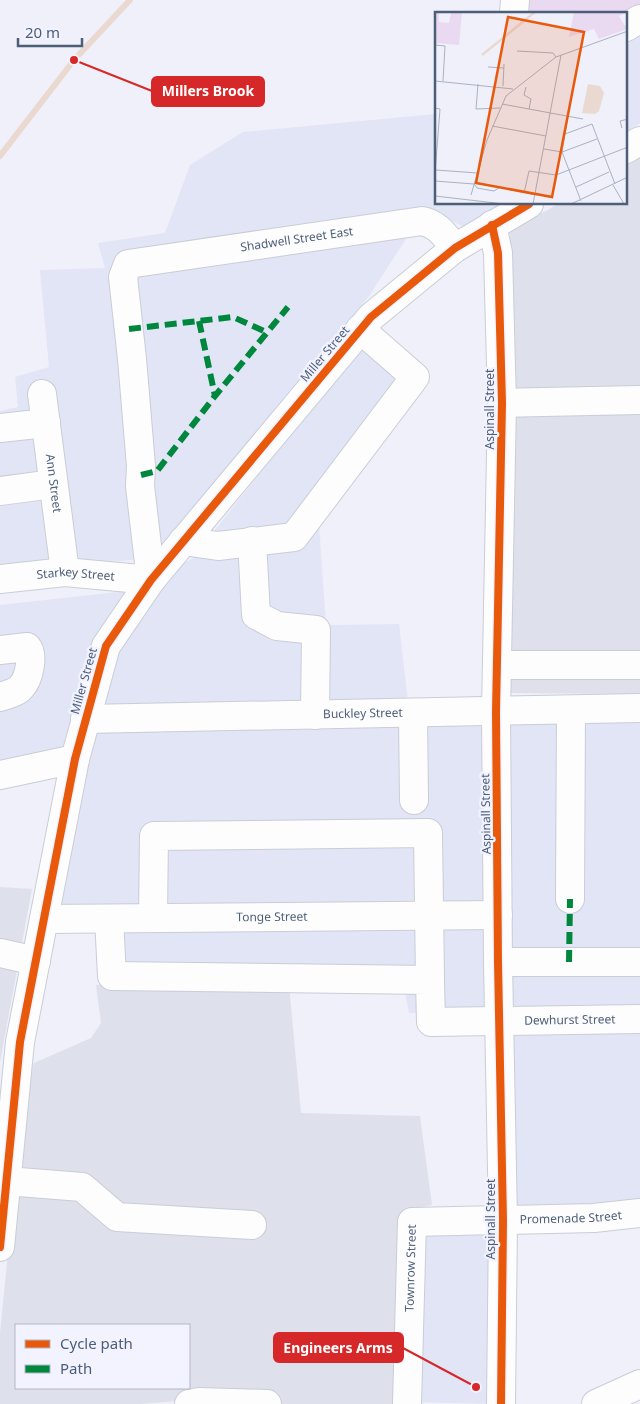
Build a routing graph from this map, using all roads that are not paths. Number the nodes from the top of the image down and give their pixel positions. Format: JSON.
{"nodes":[{"id":1,"x":640,"y":19,"type":"edge"},
{"id":2,"x":628,"y":26,"type":"edge"},
{"id":3,"x":640,"y":141,"type":"edge"},
{"id":4,"x":628,"y":148,"type":"edge"},
{"id":5,"x":527,"y":205,"type":"edge"},
{"id":6,"x":492,"y":225,"type":"junction"},
{"id":7,"x":456,"y":248,"type":"junction"},
{"id":8,"x":360,"y":329,"type":"junction"},
{"id":9,"x":42,"y":394,"type":"dead end"},
{"id":10,"x":640,"y":400,"type":"edge"},
{"id":11,"x":502,"y":403,"type":"junction"},
{"id":12,"x":46,"y":423,"type":"junction"},
{"id":13,"x":0,"y":428,"type":"edge"},
{"id":14,"x":54,"y":484,"type":"junction"},
{"id":15,"x":0,"y":491,"type":"edge"},
{"id":16,"x":184,"y":541,"type":"junction"},
{"id":17,"x":252,"y":542,"type":"junction"},
{"id":18,"x":64,"y":572,"type":"junction"},
{"id":19,"x":0,"y":579,"type":"edge"},
{"id":20,"x":151,"y":580,"type":"junction"},
{"id":21,"x":0,"y":650,"type":"edge"},
{"id":22,"x":496,"y":663,"type":"junction"},
{"id":23,"x":640,"y":665,"type":"edge"},
{"id":24,"x":0,"y":697,"type":"edge"},
{"id":25,"x":640,"y":708,"type":"edge"},
{"id":26,"x":571,"y":710,"type":"junction"},
{"id":27,"x":496,"y":712,"type":"junction"},
{"id":28,"x":413,"y":713,"type":"junction"},
{"id":29,"x":315,"y":715,"type":"junction"},
{"id":30,"x":85,"y":718,"type":"junction"},
{"id":31,"x":75,"y":759,"type":"junction"},
{"id":32,"x":0,"y":775,"type":"edge"},
{"id":33,"x":414,"y":800,"type":"dead end"},
{"id":34,"x":570,"y":900,"type":"dead end"},
{"id":35,"x":498,"y":915,"type":"junction"},
{"id":36,"x":429,"y":916,"type":"junction"},
{"id":37,"x":153,"y":918,"type":"junction"},
{"id":38,"x":109,"y":919,"type":"junction"},
{"id":39,"x":44,"y":920,"type":"junction"},
{"id":40,"x":0,"y":953,"type":"edge"},
{"id":41,"x":36,"y":961,"type":"junction"},
{"id":42,"x":498,"y":962,"type":"junction"},
{"id":43,"x":640,"y":962,"type":"edge"},
{"id":44,"x":430,"y":980,"type":"junction"},
{"id":45,"x":640,"y":1019,"type":"edge"},
{"id":46,"x":500,"y":1020,"type":"junction"},
{"id":47,"x":6,"y":1181,"type":"junction"},
{"id":48,"x":640,"y":1213,"type":"edge"},
{"id":49,"x":503,"y":1220,"type":"junction"},
{"id":50,"x":252,"y":1225,"type":"dead end"},
{"id":51,"x":0,"y":1247,"type":"edge"},
{"id":52,"x":640,"y":1384,"type":"edge"},
{"id":53,"x":189,"y":1404,"type":"edge"},
{"id":54,"x":267,"y":1404,"type":"edge"},
{"id":55,"x":407,"y":1404,"type":"edge"},
{"id":56,"x":501,"y":1404,"type":"edge"},
{"id":57,"x":596,"y":1404,"type":"edge"}],
"edges":[{"from":1,"to":2,"type":"street"},
{"from":3,"to":4,"type":"street"},
{"from":5,"to":6,"type":"street","name":"Miller Street"},
{"from":6,"to":7,"type":"street","name":"Miller Street"},
{"from":6,"to":11,"type":"street","name":"Aspinall Street"},
{"from":7,"to":8,"type":"street","name":"Miller Street"},
{"from":7,"to":20,"type":"street","name":"Shadwell Street East"},
{"from":8,"to":16,"type":"street","name":"Miller Street"},
{"from":8,"to":17,"type":"street"},
{"from":9,"to":12,"type":"street","name":"Ann Street"},
{"from":10,"to":11,"type":"street"},
{"from":11,"to":22,"type":"street","name":"Aspinall Street"},
{"from":12,"to":13,"type":"street"},
{"from":12,"to":14,"type":"street","name":"Ann Street"},
{"from":14,"to":15,"type":"street"},
{"from":14,"to":18,"type":"street","name":"Ann Street"},
{"from":16,"to":17,"type":"street"},
{"from":16,"to":20,"type":"street","name":"Miller Street"},
{"from":17,"to":29,"type":"street"},
{"from":18,"to":19,"type":"street","name":"Starkey Street"},
{"from":18,"to":20,"type":"street","name":"Starkey Street"},
{"from":20,"to":30,"type":"street","name":"Miller Street"},
{"from":21,"to":24,"type":"street"},
{"from":22,"to":23,"type":"street"},
{"from":22,"to":27,"type":"street","name":"Aspinall Street"},
{"from":25,"to":26,"type":"street","name":"Buckley Street"},
{"from":26,"to":27,"type":"street","name":"Buckley Street"},
{"from":26,"to":34,"type":"street"},
{"from":27,"to":28,"type":"street","name":"Buckley Street"},
{"from":27,"to":35,"type":"street","name":"Aspinall Street"},
{"from":28,"to":29,"type":"street","name":"Buckley Street"},
{"from":28,"to":33,"type":"street"},
{"from":29,"to":30,"type":"street","name":"Buckley Street"},
{"from":30,"to":31,"type":"street","name":"Miller Street"},
{"from":31,"to":32,"type":"street"},
{"from":31,"to":39,"type":"street","name":"Miller Street"},
{"from":35,"to":36,"type":"street","name":"Tonge Street"},
{"from":35,"to":42,"type":"street","name":"Aspinall Street"},
{"from":36,"to":37,"type":"street","name":"Tonge Street"},
{"from":36,"to":37,"type":"street"},
{"from":36,"to":44,"type":"street"},
{"from":37,"to":38,"type":"street","name":"Tonge Street"},
{"from":38,"to":39,"type":"street","name":"Tonge Street"},
{"from":38,"to":44,"type":"street"},
{"from":39,"to":41,"type":"street","name":"Miller Street"},
{"from":40,"to":41,"type":"street"},
{"from":41,"to":47,"type":"street","name":"Miller Street"},
{"from":42,"to":43,"type":"street"},
{"from":42,"to":46,"type":"street","name":"Aspinall Street"},
{"from":44,"to":46,"type":"street","name":"Dewhurst Street"},
{"from":45,"to":46,"type":"street","name":"Dewhurst Street"},
{"from":46,"to":49,"type":"street","name":"Aspinall Street"},
{"from":47,"to":50,"type":"street"},
{"from":47,"to":51,"type":"street","name":"Miller Street"},
{"from":48,"to":49,"type":"street","name":"Promenade Street"},
{"from":49,"to":55,"type":"street","name":"Townrow Street"},
{"from":49,"to":56,"type":"street","name":"Aspinall Street"},
{"from":52,"to":57,"type":"street"},
{"from":53,"to":54,"type":"street"}]}
